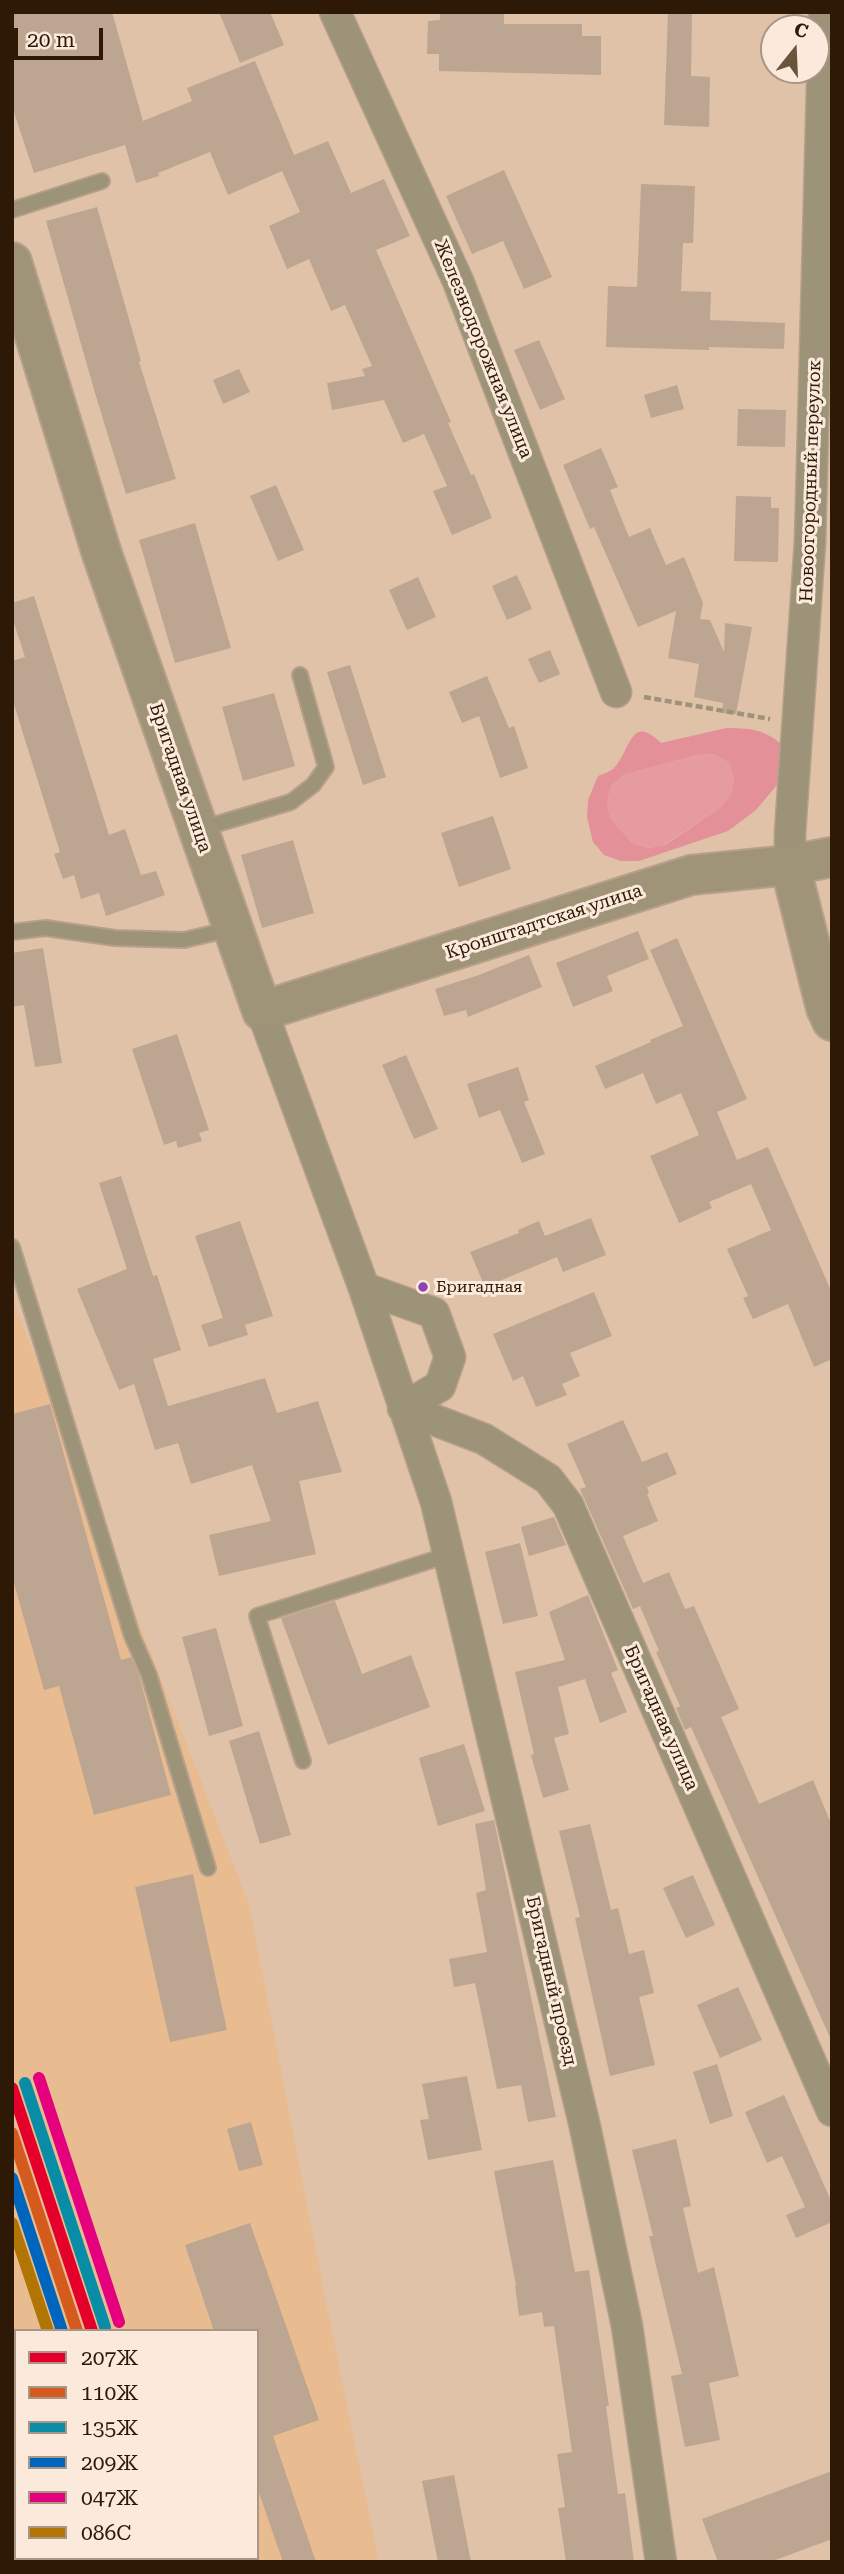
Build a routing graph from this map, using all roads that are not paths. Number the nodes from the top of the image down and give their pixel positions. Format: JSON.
{"nodes":[{"id":1,"x":335,"y":12,"type":"edge"},
{"id":2,"x":824,"y":12,"type":"edge"},
{"id":3,"x":102,"y":181,"type":"dead end"},
{"id":4,"x":12,"y":210,"type":"edge"},
{"id":5,"x":12,"y":262,"type":"edge"},
{"id":6,"x":20,"y":314,"type":"edge"},
{"id":7,"x":300,"y":675,"type":"dead end"},
{"id":8,"x":616,"y":692,"type":"road end"},
{"id":9,"x":199,"y":830,"type":"junction"},
{"id":10,"x":832,"y":857,"type":"edge"},
{"id":11,"x":790,"y":866,"type":"junction"},
{"id":12,"x":233,"y":929,"type":"junction"},
{"id":13,"x":12,"y":932,"type":"edge"},
{"id":14,"x":262,"y":1011,"type":"junction"},
{"id":15,"x":832,"y":1021,"type":"edge"},
{"id":16,"x":12,"y":1247,"type":"edge"},
{"id":17,"x":364,"y":1288,"type":"junction"},
{"id":18,"x":403,"y":1408,"type":"junction"},
{"id":19,"x":449,"y":1555,"type":"junction"},
{"id":20,"x":303,"y":1761,"type":"dead end"},
{"id":21,"x":208,"y":1868,"type":"dead end"},
{"id":22,"x":832,"y":2110,"type":"edge"},
{"id":23,"x":661,"y":2562,"type":"edge"}],
"edges":[{"from":1,"to":8,"type":"street","name":"Железнодорожная улица"},
{"from":2,"to":11,"type":"street","name":"Новоогородный переулок"},
{"from":3,"to":4,"type":"lane"},
{"from":5,"to":6,"type":"street","name":"Бригадная улица"},
{"from":6,"to":9,"type":"street","name":"Бригадная улица"},
{"from":7,"to":9,"type":"lane"},
{"from":9,"to":12,"type":"street","name":"Бригадная улица"},
{"from":10,"to":11,"type":"street","name":"Кронштадтская улица"},
{"from":11,"to":14,"type":"street","name":"Кронштадтская улица"},
{"from":11,"to":15,"type":"street"},
{"from":12,"to":13,"type":"lane"},
{"from":12,"to":14,"type":"street","name":"Бригадная улица"},
{"from":14,"to":17,"type":"street","name":"Бригадная улица"},
{"from":16,"to":21,"type":"lane"},
{"from":17,"to":18,"type":"street","name":"Бригадная улица"},
{"from":17,"to":18,"type":"street"},
{"from":18,"to":19,"type":"street","name":"Бригадный проезд"},
{"from":18,"to":22,"type":"street","name":"Бригадная улица"},
{"from":19,"to":20,"type":"lane"},
{"from":19,"to":23,"type":"street","name":"Бригадный проезд"}]}
